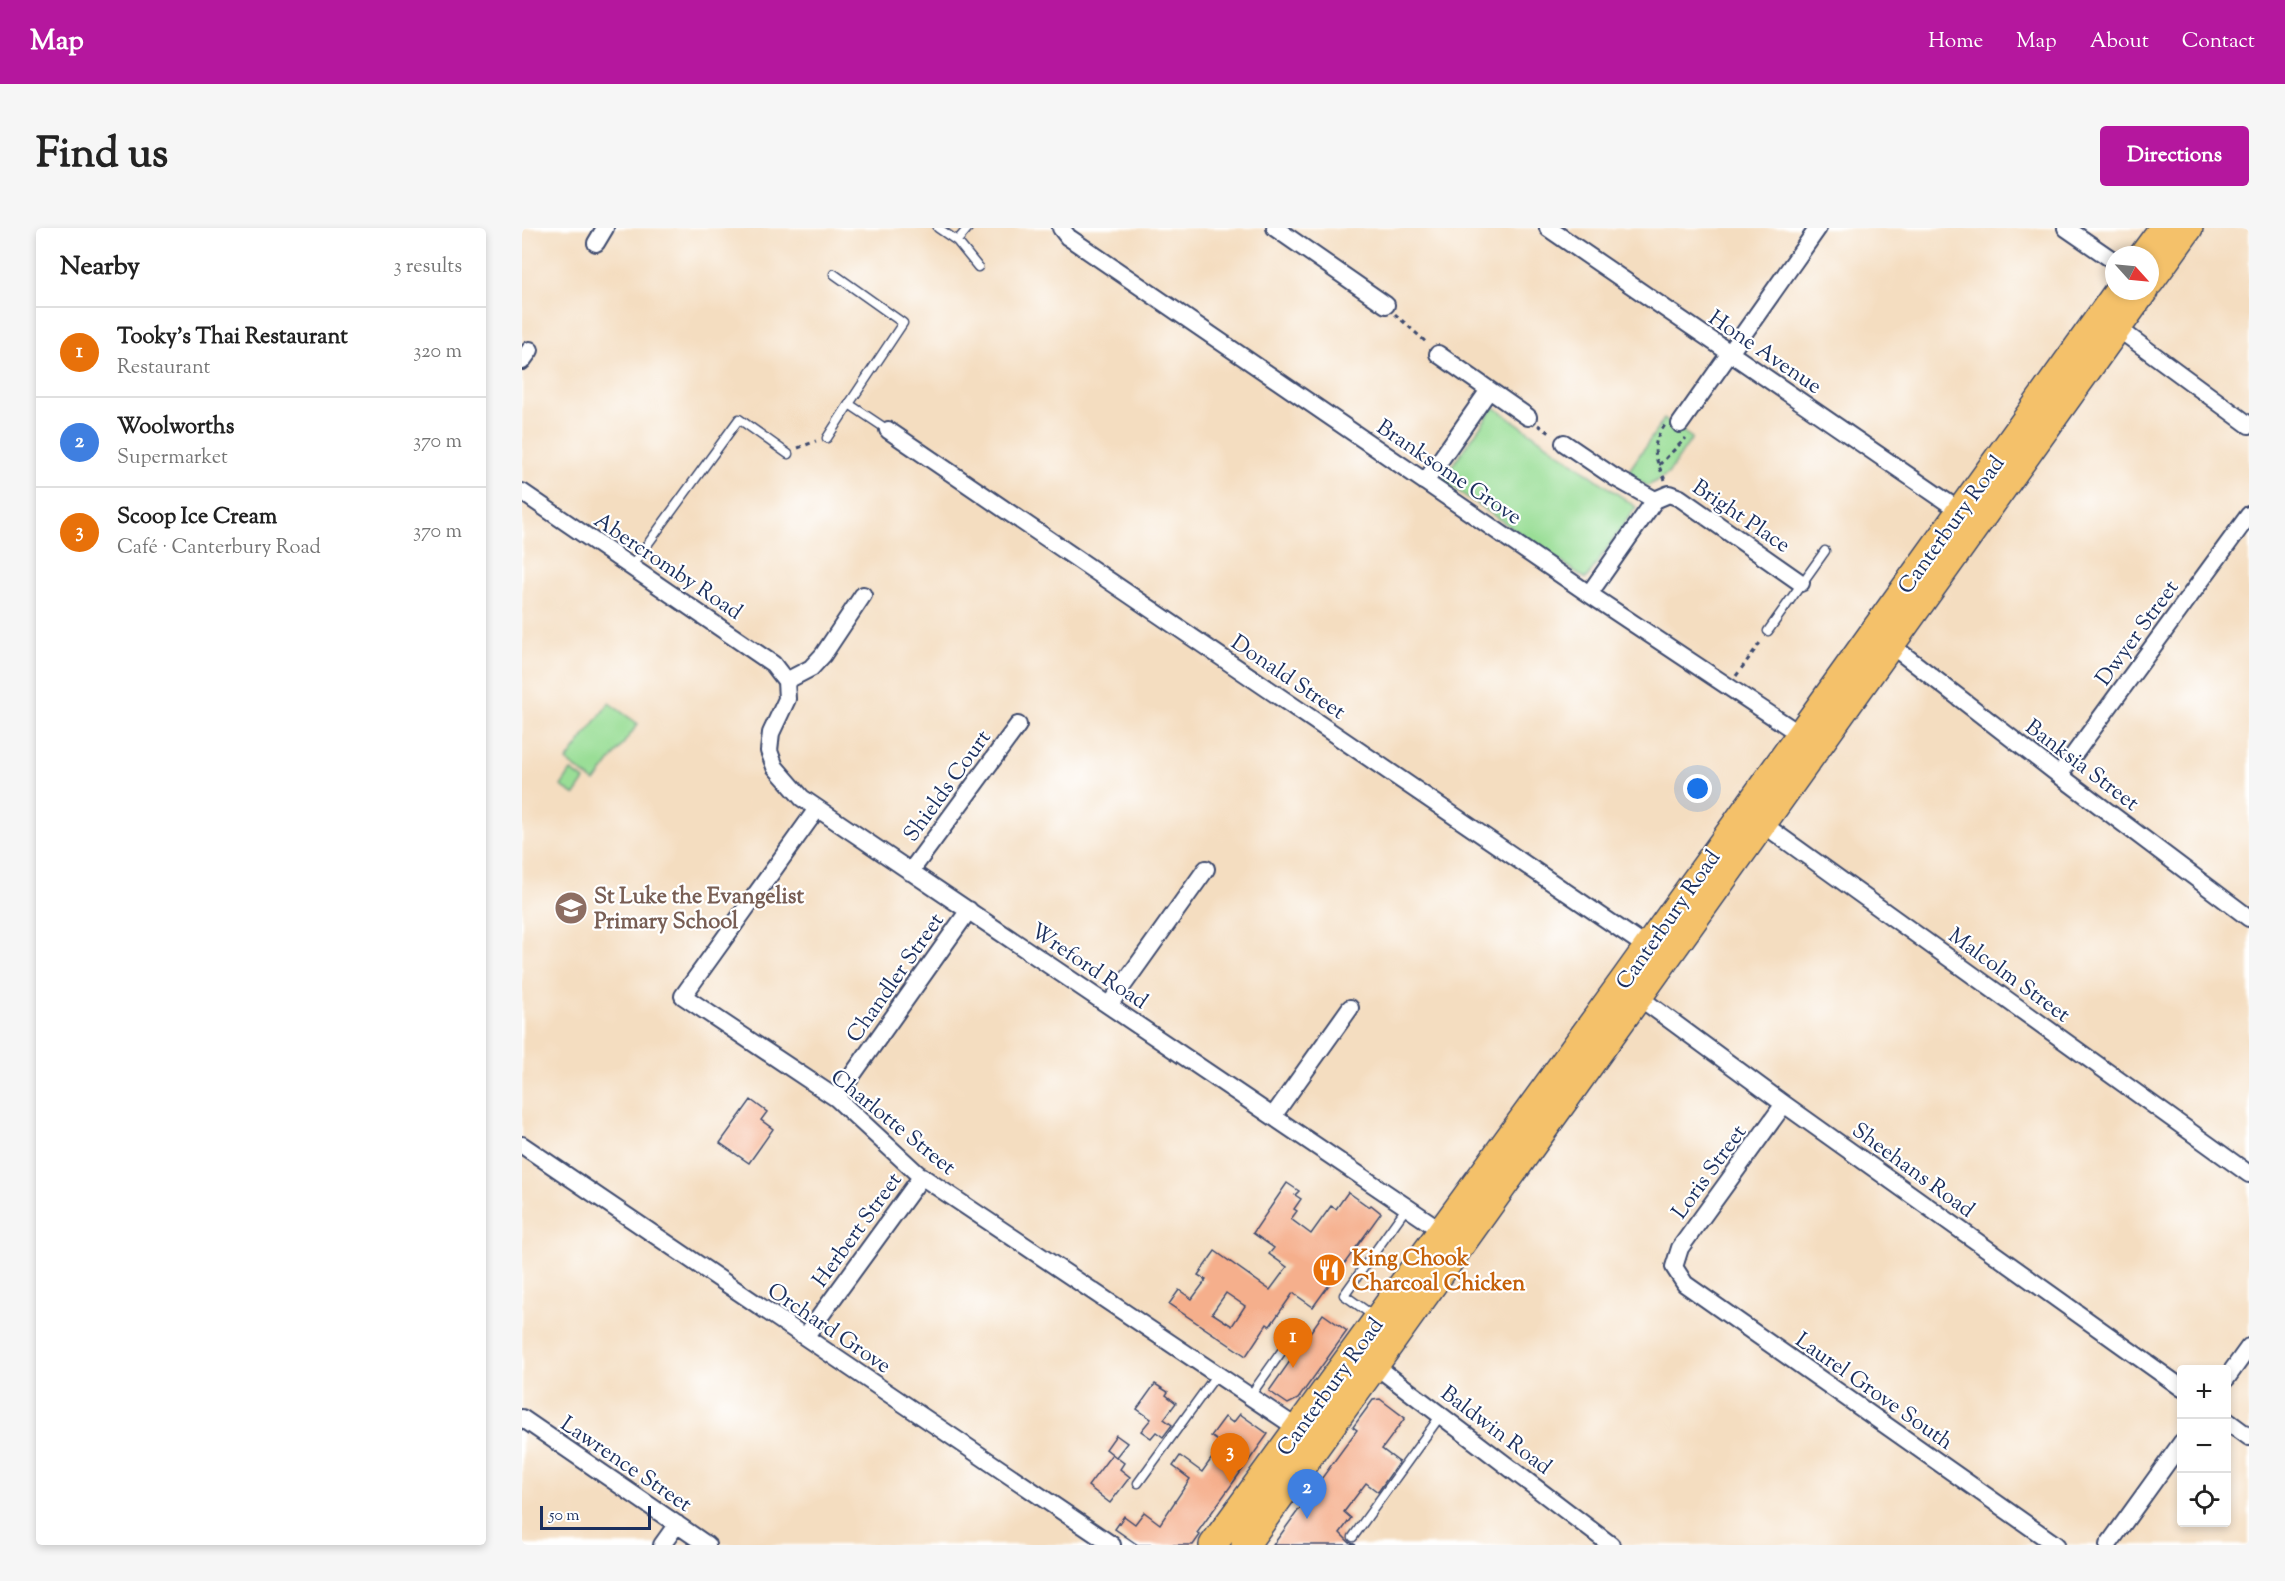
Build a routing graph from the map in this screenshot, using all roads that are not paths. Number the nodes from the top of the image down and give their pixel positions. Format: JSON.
{"nodes":[{"id":1,"x":605,"y":228,"type":"edge"},
{"id":2,"x":938,"y":228,"type":"edge"},
{"id":3,"x":968,"y":228,"type":"edge"},
{"id":4,"x":1061,"y":228,"type":"edge"},
{"id":5,"x":1275,"y":228,"type":"edge"},
{"id":6,"x":1548,"y":228,"type":"edge"},
{"id":7,"x":1818,"y":228,"type":"edge"},
{"id":8,"x":2066,"y":228,"type":"edge"},
{"id":9,"x":2163,"y":228,"type":"edge"},
{"id":10,"x":2189,"y":228,"type":"edge"},
{"id":11,"x":1300,"y":235,"type":"edge"},
{"id":12,"x":957,"y":241,"type":"junction"},
{"id":13,"x":596,"y":243,"type":"dead end"},
{"id":14,"x":2150,"y":246,"type":"edge"},
{"id":15,"x":2105,"y":255,"type":"edge"},
{"id":16,"x":978,"y":267,"type":"dead end"},
{"id":17,"x":2159,"y":270,"type":"edge"},
{"id":18,"x":834,"y":274,"type":"dead end"},
{"id":19,"x":2115,"y":300,"type":"edge"},
{"id":20,"x":2134,"y":300,"type":"edge"},
{"id":21,"x":1386,"y":305,"type":"road end"},
{"id":22,"x":2109,"y":322,"type":"junction"},
{"id":23,"x":1438,"y":354,"type":"road end"},
{"id":24,"x":1730,"y":354,"type":"junction"},
{"id":25,"x":1489,"y":390,"type":"junction"},
{"id":26,"x":849,"y":404,"type":"junction"},
{"id":27,"x":1527,"y":417,"type":"road end"},
{"id":28,"x":1680,"y":424,"type":"road end"},
{"id":29,"x":2249,"y":425,"type":"edge"},
{"id":30,"x":888,"y":430,"type":"joint"},
{"id":31,"x":827,"y":438,"type":"road end"},
{"id":32,"x":1564,"y":443,"type":"road end"},
{"id":33,"x":788,"y":454,"type":"road end"},
{"id":34,"x":1425,"y":482,"type":"junction"},
{"id":35,"x":522,"y":492,"type":"edge"},
{"id":36,"x":1662,"y":497,"type":"junction"},
{"id":37,"x":1960,"y":510,"type":"junction"},
{"id":38,"x":2249,"y":515,"type":"edge"},
{"id":39,"x":1825,"y":551,"type":"dead end"},
{"id":40,"x":631,"y":567,"type":"junction"},
{"id":41,"x":1801,"y":583,"type":"junction"},
{"id":42,"x":1589,"y":594,"type":"junction"},
{"id":43,"x":863,"y":595,"type":"dead end"},
{"id":44,"x":1768,"y":631,"type":"road end"},
{"id":45,"x":1891,"y":645,"type":"junction"},
{"id":46,"x":786,"y":681,"type":"junction"},
{"id":47,"x":1018,"y":725,"type":"dead end"},
{"id":48,"x":1809,"y":741,"type":"junction"},
{"id":49,"x":2059,"y":775,"type":"junction"},
{"id":50,"x":817,"y":809,"type":"junction"},
{"id":51,"x":1753,"y":817,"type":"junction"},
{"id":52,"x":1206,"y":869,"type":"dead end"},
{"id":53,"x":910,"y":872,"type":"junction"},
{"id":54,"x":969,"y":910,"type":"junction"},
{"id":55,"x":2247,"y":912,"type":"edge"},
{"id":56,"x":1656,"y":953,"type":"junction"},
{"id":57,"x":1630,"y":990,"type":"junction"},
{"id":58,"x":1108,"y":1005,"type":"junction"},
{"id":59,"x":1350,"y":1008,"type":"dead end"},
{"id":60,"x":836,"y":1098,"type":"junction"},
{"id":61,"x":1784,"y":1104,"type":"junction"},
{"id":62,"x":1273,"y":1116,"type":"junction"},
{"id":63,"x":522,"y":1145,"type":"edge"},
{"id":64,"x":2249,"y":1174,"type":"edge"},
{"id":65,"x":922,"y":1176,"type":"junction"},
{"id":66,"x":1407,"y":1207,"type":"junction"},
{"id":67,"x":1452,"y":1238,"type":"junction"},
{"id":68,"x":1674,"y":1267,"type":"joint"},
{"id":69,"x":1377,"y":1319,"type":"junction"},
{"id":70,"x":1299,"y":1327,"type":"dead end"},
{"id":71,"x":805,"y":1337,"type":"junction"},
{"id":72,"x":2249,"y":1347,"type":"edge"},
{"id":73,"x":1365,"y":1358,"type":"junction"},
{"id":74,"x":2231,"y":1372,"type":"edge"},
{"id":75,"x":1217,"y":1374,"type":"junction"},
{"id":76,"x":2177,"y":1385,"type":"edge"},
{"id":77,"x":1250,"y":1396,"type":"junction"},
{"id":78,"x":1442,"y":1415,"type":"junction"},
{"id":79,"x":522,"y":1418,"type":"edge"},
{"id":80,"x":2231,"y":1424,"type":"edge"},
{"id":81,"x":1297,"y":1428,"type":"junction"},
{"id":82,"x":2249,"y":1437,"type":"edge"},
{"id":83,"x":2177,"y":1448,"type":"edge"},
{"id":84,"x":1138,"y":1483,"type":"dead end"},
{"id":85,"x":677,"y":1524,"type":"junction"},
{"id":86,"x":1353,"y":1537,"type":"dead end"},
{"id":87,"x":662,"y":1545,"type":"edge"},
{"id":88,"x":707,"y":1545,"type":"edge"},
{"id":89,"x":1113,"y":1545,"type":"edge"},
{"id":90,"x":1213,"y":1545,"type":"edge"},
{"id":91,"x":1245,"y":1545,"type":"edge"},
{"id":92,"x":1611,"y":1545,"type":"edge"},
{"id":93,"x":2056,"y":1545,"type":"edge"},
{"id":94,"x":2108,"y":1545,"type":"edge"}],
"edges":[{"from":1,"to":13,"type":"street"},
{"from":2,"to":12,"type":"lane"},
{"from":3,"to":12,"type":"lane"},
{"from":4,"to":34,"type":"street","name":"Branksome Grove"},
{"from":5,"to":11,"type":"street"},
{"from":6,"to":24,"type":"street","name":"Hone Avenue"},
{"from":7,"to":24,"type":"street"},
{"from":8,"to":15,"type":"street"},
{"from":9,"to":14,"type":"main road"},
{"from":10,"to":17,"type":"main road"},
{"from":11,"to":21,"type":"street"},
{"from":12,"to":16,"type":"lane"},
{"from":18,"to":26,"type":"lane"},
{"from":19,"to":22,"type":"main road","name":"Canterbury Road"},
{"from":20,"to":22,"type":"main road","name":"Canterbury Road"},
{"from":22,"to":29,"type":"street"},
{"from":22,"to":37,"type":"main road","name":"Canterbury Road"},
{"from":22,"to":45,"type":"main road","name":"Canterbury Road"},
{"from":23,"to":25,"type":"street"},
{"from":24,"to":28,"type":"street"},
{"from":24,"to":37,"type":"street","name":"Hone Avenue"},
{"from":25,"to":27,"type":"street"},
{"from":25,"to":34,"type":"street"},
{"from":26,"to":30,"type":"lane"},
{"from":26,"to":31,"type":"lane"},
{"from":30,"to":56,"type":"street","name":"Donald Street"},
{"from":32,"to":36,"type":"street","name":"Bright Place"},
{"from":33,"to":40,"type":"lane"},
{"from":34,"to":42,"type":"street","name":"Branksome Grove"},
{"from":35,"to":40,"type":"street","name":"Abercromby Road"},
{"from":36,"to":41,"type":"street","name":"Bright Place"},
{"from":36,"to":42,"type":"street","name":"Bright Place"},
{"from":37,"to":48,"type":"main road","name":"Canterbury Road"},
{"from":38,"to":49,"type":"street","name":"Dwyer Street"},
{"from":39,"to":41,"type":"lane"},
{"from":40,"to":46,"type":"street","name":"Abercromby Road"},
{"from":41,"to":44,"type":"lane"},
{"from":42,"to":48,"type":"street","name":"Branksome Grove"},
{"from":43,"to":46,"type":"street"},
{"from":45,"to":48,"type":"main road","name":"Canterbury Road"},
{"from":45,"to":49,"type":"street","name":"Banksia Street"},
{"from":46,"to":50,"type":"street","name":"Wreford Road"},
{"from":47,"to":53,"type":"street","name":"Shields Court"},
{"from":48,"to":51,"type":"main road","name":"Canterbury Road"},
{"from":49,"to":55,"type":"street","name":"Banksia Street"},
{"from":50,"to":53,"type":"street","name":"Wreford Road"},
{"from":50,"to":60,"type":"street","name":"Charlotte Street"},
{"from":51,"to":56,"type":"main road","name":"Canterbury Road"},
{"from":51,"to":64,"type":"street","name":"Malcolm Street"},
{"from":52,"to":58,"type":"street"},
{"from":53,"to":54,"type":"street","name":"Wreford Road"},
{"from":54,"to":58,"type":"street","name":"Wreford Road"},
{"from":54,"to":60,"type":"street","name":"Chandler Street"},
{"from":56,"to":57,"type":"main road","name":"Canterbury Road"},
{"from":57,"to":61,"type":"street","name":"Sheehans Road"},
{"from":57,"to":67,"type":"main road","name":"Canterbury Road"},
{"from":58,"to":62,"type":"street","name":"Wreford Road"},
{"from":59,"to":62,"type":"street"},
{"from":60,"to":65,"type":"street","name":"Charlotte Street"},
{"from":61,"to":68,"type":"street","name":"Loris Street"},
{"from":61,"to":76,"type":"street","name":"Sheehans Road"},
{"from":62,"to":66,"type":"street","name":"Wreford Road"},
{"from":63,"to":71,"type":"street","name":"Orchard Grove"},
{"from":65,"to":71,"type":"street","name":"Herbert Street"},
{"from":65,"to":75,"type":"street","name":"Charlotte Street"},
{"from":66,"to":67,"type":"street","name":"Wreford Road"},
{"from":66,"to":69,"type":"lane"},
{"from":67,"to":69,"type":"main road","name":"Canterbury Road"},
{"from":67,"to":73,"type":"main road","name":"Canterbury Road"},
{"from":68,"to":93,"type":"street","name":"Laurel Grove South"},
{"from":69,"to":73,"type":"main road","name":"Canterbury Road"},
{"from":70,"to":77,"type":"lane"},
{"from":71,"to":89,"type":"street","name":"Orchard Grove"},
{"from":72,"to":74,"type":"street"},
{"from":73,"to":78,"type":"street","name":"Baldwin Road"},
{"from":73,"to":81,"type":"main road","name":"Canterbury Road"},
{"from":73,"to":91,"type":"main road","name":"Canterbury Road"},
{"from":75,"to":77,"type":"street","name":"Charlotte Street"},
{"from":75,"to":84,"type":"lane"},
{"from":77,"to":81,"type":"street","name":"Charlotte Street"},
{"from":78,"to":86,"type":"lane"},
{"from":78,"to":92,"type":"street","name":"Baldwin Road"},
{"from":79,"to":85,"type":"street","name":"Lawrence Street"},
{"from":80,"to":82,"type":"street"},
{"from":81,"to":90,"type":"main road","name":"Canterbury Road"},
{"from":83,"to":94,"type":"street"},
{"from":85,"to":87,"type":"street"},
{"from":85,"to":88,"type":"street","name":"Lawrence Street"}]}
